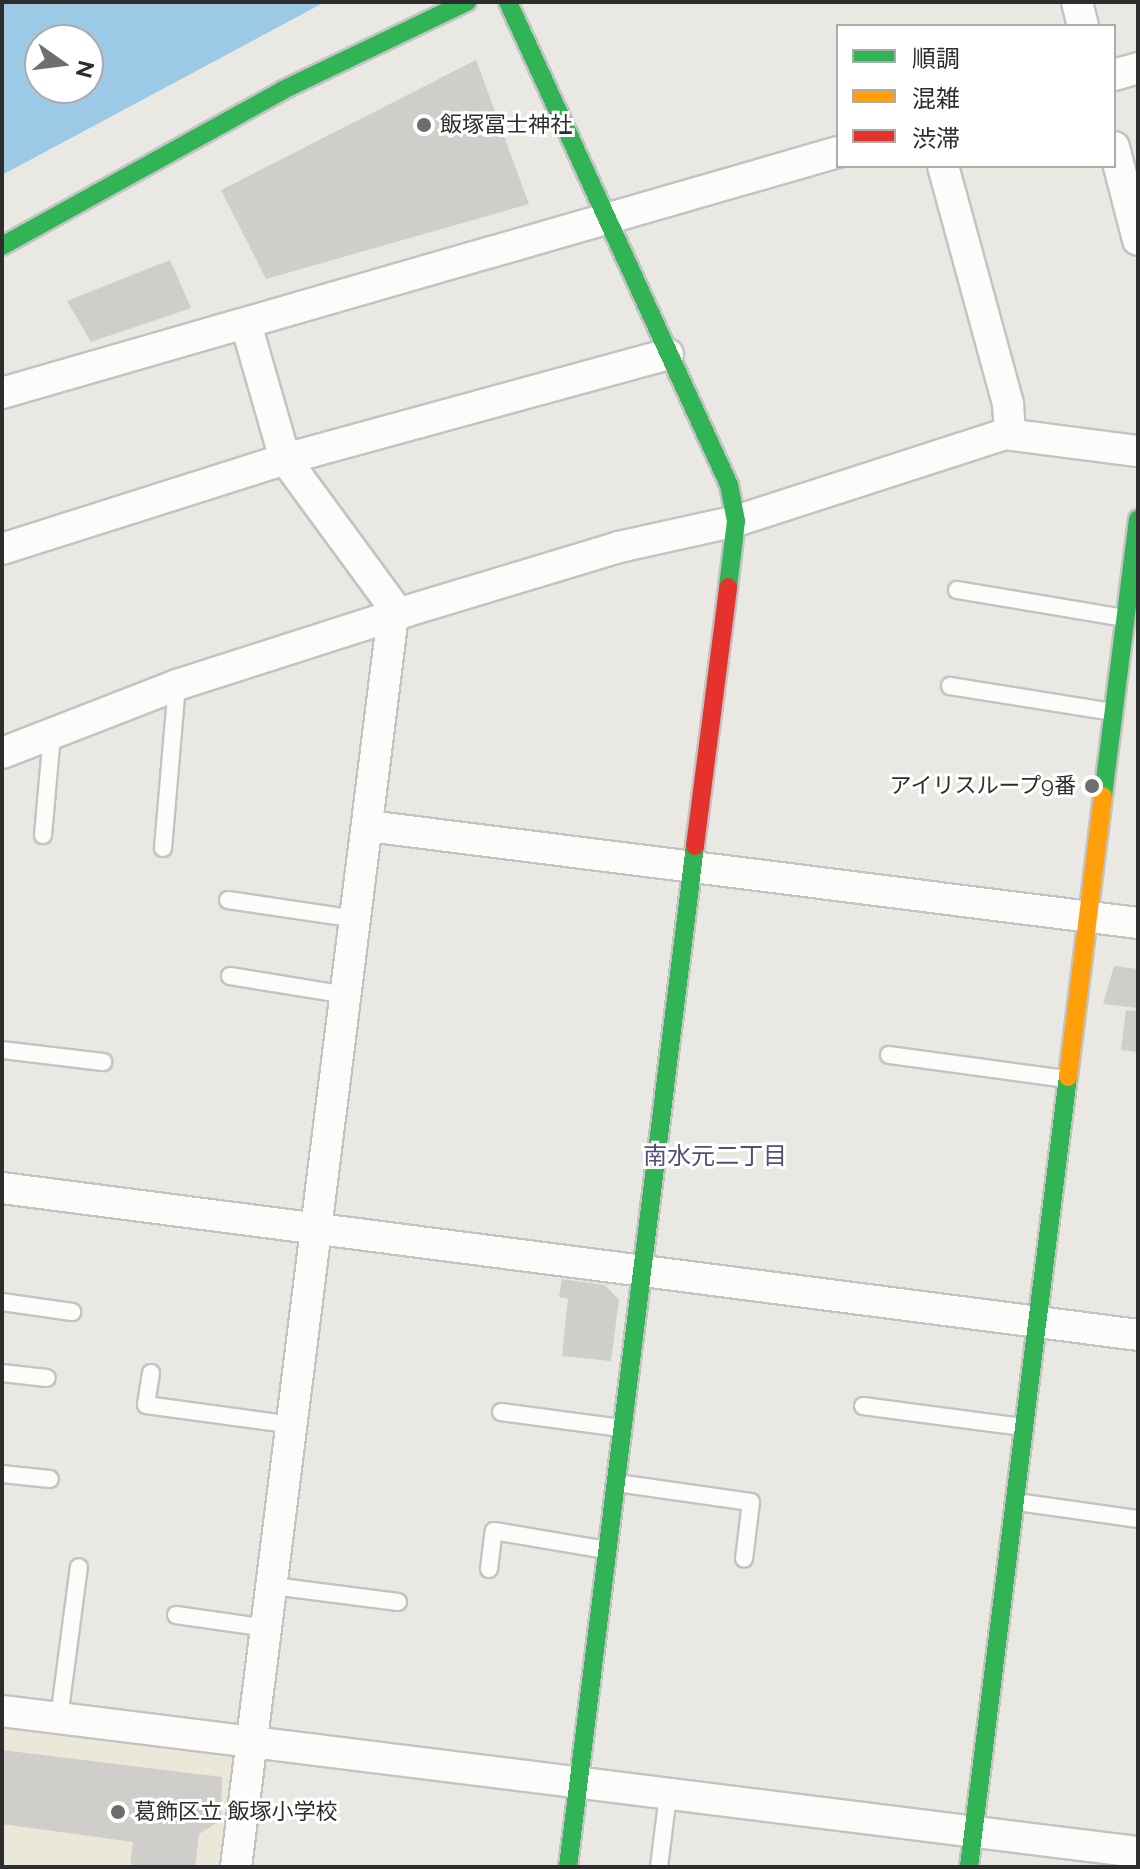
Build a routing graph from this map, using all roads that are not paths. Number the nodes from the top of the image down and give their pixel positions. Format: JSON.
{"nodes":[{"id":1,"x":467,"y":2,"type":"edge"},
{"id":2,"x":508,"y":2,"type":"edge"},
{"id":3,"x":1077,"y":2,"type":"edge"},
{"id":4,"x":1082,"y":24,"type":"edge"},
{"id":5,"x":1138,"y":68,"type":"edge"},
{"id":6,"x":1116,"y":74,"type":"edge"},
{"id":7,"x":836,"y":153,"type":"edge"},
{"id":8,"x":1116,"y":155,"type":"edge"},
{"id":9,"x":944,"y":168,"type":"edge"},
{"id":10,"x":604,"y":220,"type":"junction"},
{"id":11,"x":1138,"y":240,"type":"edge"},
{"id":12,"x":2,"y":246,"type":"edge"},
{"id":13,"x":246,"y":324,"type":"junction"},
{"id":14,"x":668,"y":354,"type":"junction"},
{"id":15,"x":2,"y":393,"type":"edge"},
{"id":16,"x":1010,"y":434,"type":"junction"},
{"id":17,"x":1138,"y":451,"type":"edge"},
{"id":18,"x":285,"y":459,"type":"junction"},
{"id":19,"x":1138,"y":519,"type":"edge"},
{"id":20,"x":736,"y":521,"type":"junction"},
{"id":21,"x":2,"y":549,"type":"edge"},
{"id":22,"x":957,"y":590,"type":"dead end"},
{"id":23,"x":396,"y":615,"type":"junction"},
{"id":24,"x":1125,"y":618,"type":"junction"},
{"id":25,"x":1117,"y":683,"type":"junction"},
{"id":26,"x":177,"y":685,"type":"junction"},
{"id":27,"x":950,"y":686,"type":"dead end"},
{"id":28,"x":1138,"y":686,"type":"edge"},
{"id":29,"x":1114,"y":712,"type":"junction"},
{"id":30,"x":52,"y":734,"type":"junction"},
{"id":31,"x":2,"y":753,"type":"edge"},
{"id":32,"x":368,"y":826,"type":"junction"},
{"id":33,"x":43,"y":835,"type":"dead end"},
{"id":34,"x":163,"y":848,"type":"dead end"},
{"id":35,"x":692,"y":866,"type":"junction"},
{"id":36,"x":228,"y":900,"type":"dead end"},
{"id":37,"x":1089,"y":917,"type":"junction"},
{"id":38,"x":356,"y":919,"type":"junction"},
{"id":39,"x":1138,"y":923,"type":"edge"},
{"id":40,"x":230,"y":976,"type":"dead end"},
{"id":41,"x":347,"y":995,"type":"junction"},
{"id":42,"x":2,"y":1050,"type":"edge"},
{"id":43,"x":889,"y":1055,"type":"dead end"},
{"id":44,"x":103,"y":1062,"type":"dead end"},
{"id":45,"x":1068,"y":1079,"type":"junction"},
{"id":46,"x":2,"y":1188,"type":"edge"},
{"id":47,"x":317,"y":1228,"type":"junction"},
{"id":48,"x":641,"y":1273,"type":"junction"},
{"id":49,"x":2,"y":1302,"type":"edge"},
{"id":50,"x":72,"y":1312,"type":"dead end"},
{"id":51,"x":1037,"y":1322,"type":"junction"},
{"id":52,"x":1138,"y":1335,"type":"edge"},
{"id":53,"x":2,"y":1373,"type":"edge"},
{"id":54,"x":151,"y":1373,"type":"dead end"},
{"id":55,"x":47,"y":1378,"type":"dead end"},
{"id":56,"x":863,"y":1406,"type":"dead end"},
{"id":57,"x":501,"y":1412,"type":"dead end"},
{"id":58,"x":293,"y":1425,"type":"junction"},
{"id":59,"x":1023,"y":1427,"type":"junction"},
{"id":60,"x":623,"y":1428,"type":"junction"},
{"id":61,"x":2,"y":1474,"type":"edge"},
{"id":62,"x":50,"y":1479,"type":"dead end"},
{"id":63,"x":617,"y":1483,"type":"junction"},
{"id":64,"x":1015,"y":1502,"type":"junction"},
{"id":65,"x":1138,"y":1519,"type":"edge"},
{"id":66,"x":607,"y":1550,"type":"junction"},
{"id":67,"x":744,"y":1559,"type":"dead end"},
{"id":68,"x":79,"y":1567,"type":"dead end"},
{"id":69,"x":489,"y":1569,"type":"dead end"},
{"id":70,"x":273,"y":1586,"type":"junction"},
{"id":71,"x":398,"y":1602,"type":"dead end"},
{"id":72,"x":176,"y":1615,"type":"dead end"},
{"id":73,"x":267,"y":1628,"type":"junction"},
{"id":74,"x":2,"y":1711,"type":"edge"},
{"id":75,"x":59,"y":1718,"type":"junction"},
{"id":76,"x":252,"y":1743,"type":"junction"},
{"id":77,"x":578,"y":1783,"type":"junction"},
{"id":78,"x":668,"y":1795,"type":"junction"},
{"id":79,"x":973,"y":1833,"type":"junction"},
{"id":80,"x":1138,"y":1852,"type":"edge"},
{"id":81,"x":243,"y":1866,"type":"edge"},
{"id":82,"x":568,"y":1867,"type":"edge"},
{"id":83,"x":659,"y":1867,"type":"edge"},
{"id":84,"x":969,"y":1867,"type":"edge"}],
"edges":[{"from":1,"to":12,"type":"street"},
{"from":2,"to":10,"type":"street"},
{"from":3,"to":4,"type":"street"},
{"from":5,"to":6,"type":"street"},
{"from":7,"to":10,"type":"street"},
{"from":8,"to":11,"type":"street"},
{"from":9,"to":16,"type":"street"},
{"from":10,"to":13,"type":"street"},
{"from":10,"to":14,"type":"street"},
{"from":13,"to":15,"type":"street"},
{"from":13,"to":18,"type":"street"},
{"from":14,"to":18,"type":"street"},
{"from":14,"to":20,"type":"street"},
{"from":16,"to":17,"type":"street"},
{"from":16,"to":20,"type":"street"},
{"from":18,"to":21,"type":"street"},
{"from":18,"to":23,"type":"street"},
{"from":19,"to":24,"type":"street"},
{"from":20,"to":23,"type":"street"},
{"from":20,"to":35,"type":"street"},
{"from":22,"to":24,"type":"lane"},
{"from":23,"to":26,"type":"street"},
{"from":23,"to":32,"type":"street"},
{"from":24,"to":25,"type":"street"},
{"from":25,"to":28,"type":"lane"},
{"from":25,"to":29,"type":"street"},
{"from":26,"to":30,"type":"street"},
{"from":26,"to":34,"type":"lane"},
{"from":27,"to":29,"type":"lane"},
{"from":29,"to":37,"type":"street"},
{"from":30,"to":31,"type":"street"},
{"from":30,"to":33,"type":"lane"},
{"from":32,"to":35,"type":"street"},
{"from":32,"to":38,"type":"street"},
{"from":35,"to":37,"type":"street"},
{"from":35,"to":48,"type":"street"},
{"from":36,"to":38,"type":"lane"},
{"from":37,"to":39,"type":"street"},
{"from":37,"to":45,"type":"street"},
{"from":38,"to":41,"type":"street"},
{"from":40,"to":41,"type":"lane"},
{"from":41,"to":47,"type":"street"},
{"from":42,"to":44,"type":"lane"},
{"from":43,"to":45,"type":"lane"},
{"from":45,"to":51,"type":"street"},
{"from":46,"to":47,"type":"street"},
{"from":47,"to":48,"type":"street"},
{"from":47,"to":58,"type":"street"},
{"from":48,"to":51,"type":"street"},
{"from":48,"to":60,"type":"street"},
{"from":49,"to":50,"type":"lane"},
{"from":51,"to":52,"type":"street"},
{"from":51,"to":59,"type":"street"},
{"from":53,"to":55,"type":"lane"},
{"from":54,"to":58,"type":"lane"},
{"from":56,"to":59,"type":"lane"},
{"from":57,"to":60,"type":"lane"},
{"from":58,"to":70,"type":"street"},
{"from":59,"to":64,"type":"street"},
{"from":60,"to":63,"type":"street"},
{"from":61,"to":62,"type":"lane"},
{"from":63,"to":66,"type":"street"},
{"from":63,"to":67,"type":"lane"},
{"from":64,"to":65,"type":"lane"},
{"from":64,"to":79,"type":"street"},
{"from":66,"to":69,"type":"lane"},
{"from":66,"to":77,"type":"street"},
{"from":68,"to":75,"type":"lane"},
{"from":70,"to":71,"type":"lane"},
{"from":70,"to":73,"type":"street"},
{"from":72,"to":73,"type":"lane"},
{"from":73,"to":76,"type":"street"},
{"from":74,"to":75,"type":"street"},
{"from":75,"to":76,"type":"street"},
{"from":76,"to":77,"type":"street"},
{"from":76,"to":81,"type":"street"},
{"from":77,"to":78,"type":"street"},
{"from":77,"to":82,"type":"street"},
{"from":78,"to":79,"type":"street"},
{"from":78,"to":83,"type":"lane"},
{"from":79,"to":80,"type":"street"},
{"from":79,"to":84,"type":"street"}]}
